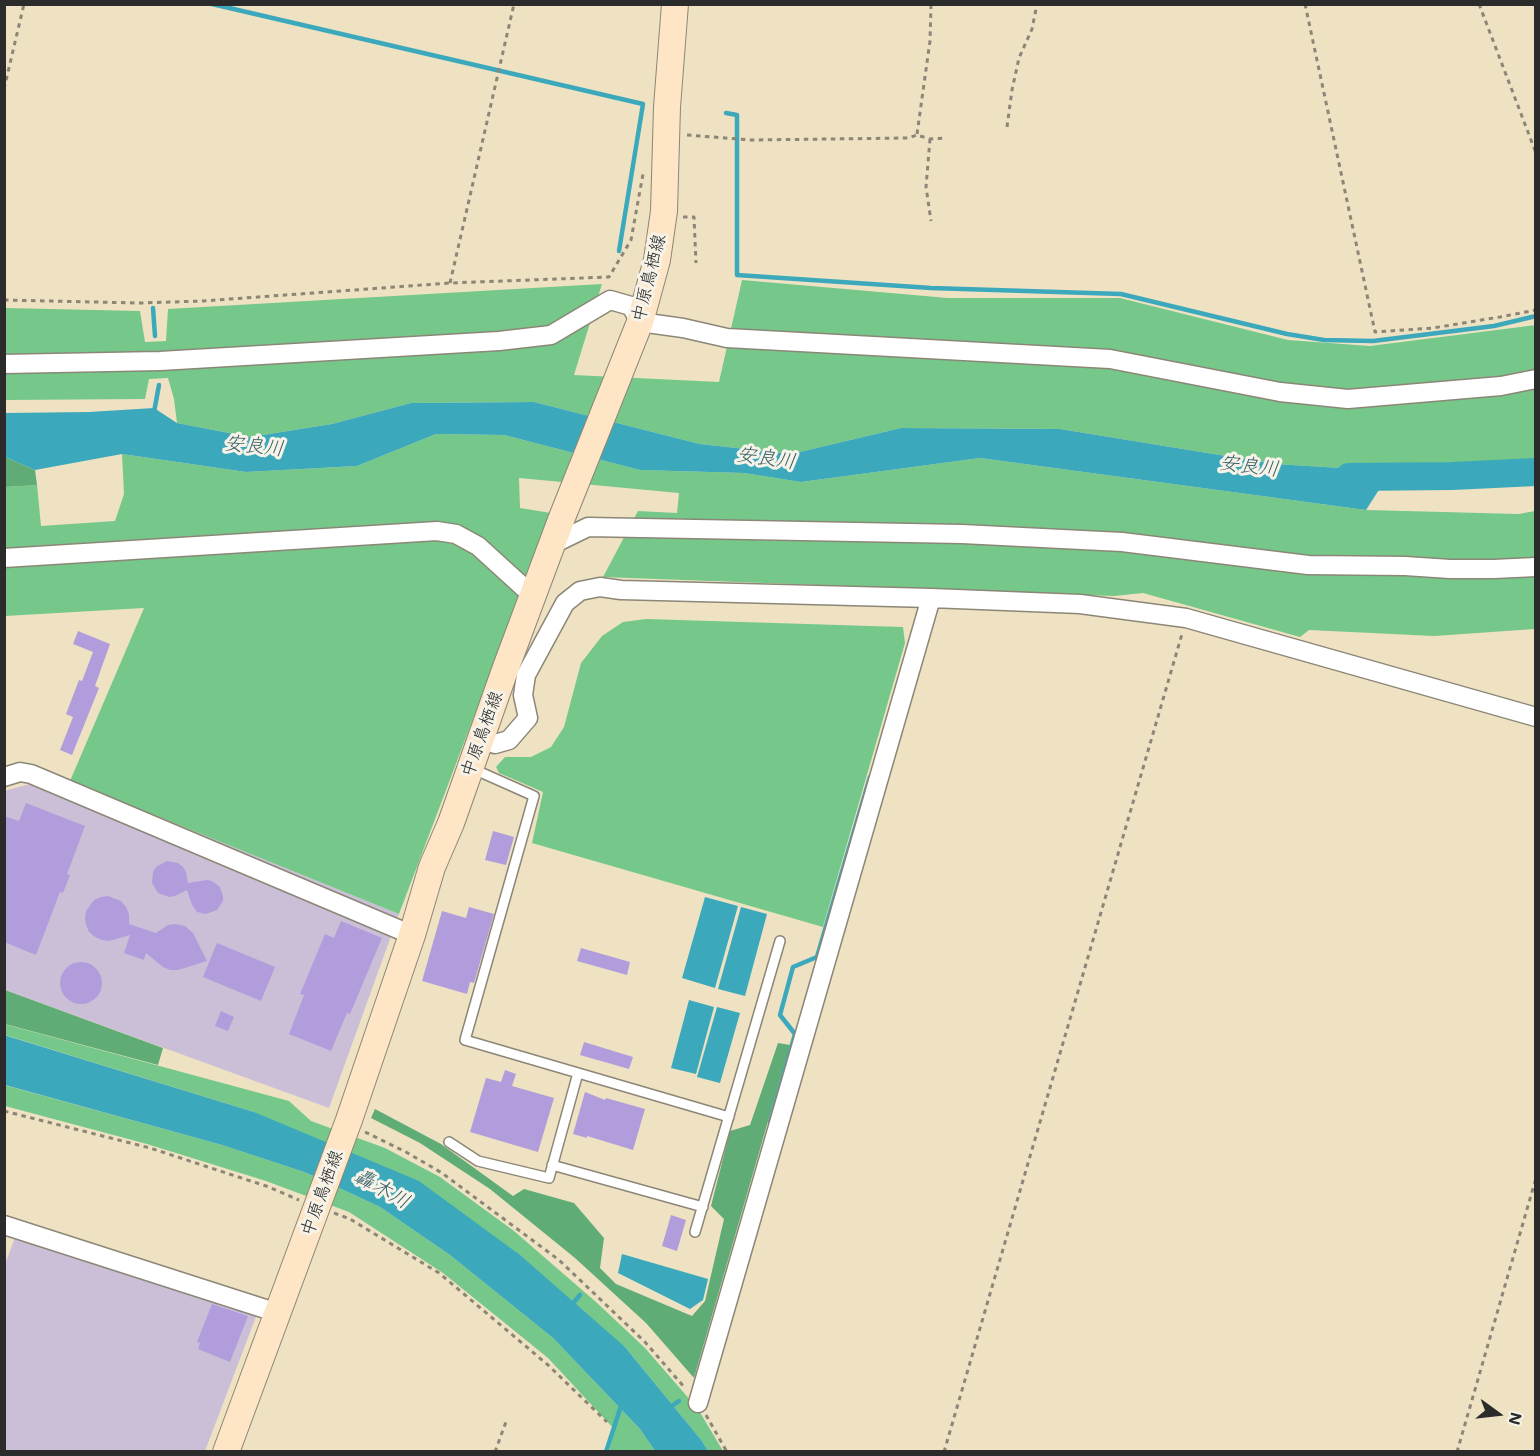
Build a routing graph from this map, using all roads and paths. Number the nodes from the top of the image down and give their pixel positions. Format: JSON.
{"nodes":[{"id":1,"x":24,"y":4,"type":"edge"},
{"id":2,"x":514,"y":4,"type":"edge"},
{"id":3,"x":675,"y":4,"type":"edge"},
{"id":4,"x":931,"y":4,"type":"edge"},
{"id":5,"x":1037,"y":4,"type":"edge"},
{"id":6,"x":1305,"y":4,"type":"edge"},
{"id":7,"x":1479,"y":4,"type":"edge"},
{"id":8,"x":4,"y":89,"type":"edge"},
{"id":9,"x":1006,"y":127,"type":"dead end"},
{"id":10,"x":682,"y":135,"type":"dead end"},
{"id":11,"x":917,"y":135,"type":"junction"},
{"id":12,"x":946,"y":138,"type":"dead end"},
{"id":13,"x":930,"y":140,"type":"junction"},
{"id":14,"x":1536,"y":153,"type":"edge"},
{"id":15,"x":644,"y":170,"type":"dead end"},
{"id":16,"x":683,"y":217,"type":"dead end"},
{"id":17,"x":931,"y":221,"type":"dead end"},
{"id":18,"x":696,"y":263,"type":"dead end"},
{"id":19,"x":450,"y":283,"type":"junction"},
{"id":20,"x":4,"y":300,"type":"edge"},
{"id":21,"x":1536,"y":310,"type":"edge"},
{"id":22,"x":636,"y":330,"type":"junction"},
{"id":23,"x":4,"y":364,"type":"edge"},
{"id":24,"x":1536,"y":379,"type":"edge"},
{"id":25,"x":551,"y":545,"type":"junction"},
{"id":26,"x":4,"y":558,"type":"edge"},
{"id":27,"x":1536,"y":567,"type":"edge"},
{"id":28,"x":533,"y":596,"type":"junction"},
{"id":29,"x":931,"y":598,"type":"junction"},
{"id":30,"x":1186,"y":618,"type":"junction"},
{"id":31,"x":1536,"y":717,"type":"edge"},
{"id":32,"x":481,"y":738,"type":"junction"},
{"id":33,"x":470,"y":768,"type":"junction"},
{"id":34,"x":4,"y":777,"type":"edge"},
{"id":35,"x":412,"y":935,"type":"junction"},
{"id":36,"x":780,"y":941,"type":"dead end"},
{"id":37,"x":578,"y":1073,"type":"junction"},
{"id":38,"x":729,"y":1117,"type":"junction"},
{"id":39,"x":348,"y":1124,"type":"junction"},
{"id":40,"x":449,"y":1142,"type":"dead end"},
{"id":41,"x":552,"y":1165,"type":"junction"},
{"id":42,"x":1536,"y":1178,"type":"edge"},
{"id":43,"x":702,"y":1207,"type":"junction"},
{"id":44,"x":4,"y":1225,"type":"edge"},
{"id":45,"x":695,"y":1232,"type":"dead end"},
{"id":46,"x":278,"y":1313,"type":"junction"},
{"id":47,"x":698,"y":1403,"type":"junction"},
{"id":48,"x":507,"y":1419,"type":"dead end"},
{"id":49,"x":226,"y":1452,"type":"edge"},
{"id":50,"x":495,"y":1452,"type":"edge"},
{"id":51,"x":728,"y":1452,"type":"edge"},
{"id":52,"x":944,"y":1452,"type":"edge"},
{"id":53,"x":1457,"y":1452,"type":"edge"}],
"edges":[{"from":1,"to":8,"type":"path"},
{"from":2,"to":19,"type":"path"},
{"from":3,"to":22,"type":"main road","name":"中原鳥栖線"},
{"from":4,"to":11,"type":"path"},
{"from":5,"to":9,"type":"path"},
{"from":6,"to":21,"type":"path"},
{"from":7,"to":14,"type":"path"},
{"from":10,"to":11,"type":"path"},
{"from":11,"to":13,"type":"path"},
{"from":12,"to":13,"type":"path"},
{"from":13,"to":17,"type":"path"},
{"from":15,"to":19,"type":"path"},
{"from":16,"to":18,"type":"path"},
{"from":19,"to":20,"type":"path"},
{"from":22,"to":23,"type":"street"},
{"from":22,"to":24,"type":"street"},
{"from":22,"to":25,"type":"main road","name":"中原鳥栖線"},
{"from":25,"to":27,"type":"street"},
{"from":25,"to":28,"type":"main road","name":"中原鳥栖線"},
{"from":26,"to":28,"type":"street"},
{"from":28,"to":32,"type":"main road","name":"中原鳥栖線"},
{"from":29,"to":30,"type":"street"},
{"from":29,"to":32,"type":"street"},
{"from":29,"to":47,"type":"street"},
{"from":30,"to":31,"type":"street"},
{"from":30,"to":52,"type":"path"},
{"from":32,"to":33,"type":"main road","name":"中原鳥栖線"},
{"from":33,"to":35,"type":"main road","name":"中原鳥栖線"},
{"from":33,"to":37,"type":"lane"},
{"from":34,"to":35,"type":"street"},
{"from":35,"to":39,"type":"main road","name":"中原鳥栖線"},
{"from":36,"to":38,"type":"lane"},
{"from":37,"to":38,"type":"lane"},
{"from":37,"to":41,"type":"lane"},
{"from":38,"to":43,"type":"lane"},
{"from":39,"to":46,"type":"main road","name":"中原鳥栖線"},
{"from":39,"to":47,"type":"path"},
{"from":40,"to":41,"type":"lane"},
{"from":41,"to":43,"type":"lane"},
{"from":42,"to":53,"type":"path"},
{"from":43,"to":45,"type":"lane"},
{"from":44,"to":46,"type":"street"},
{"from":46,"to":49,"type":"main road","name":"中原鳥栖線"},
{"from":47,"to":51,"type":"path"},
{"from":48,"to":50,"type":"path"}]}
